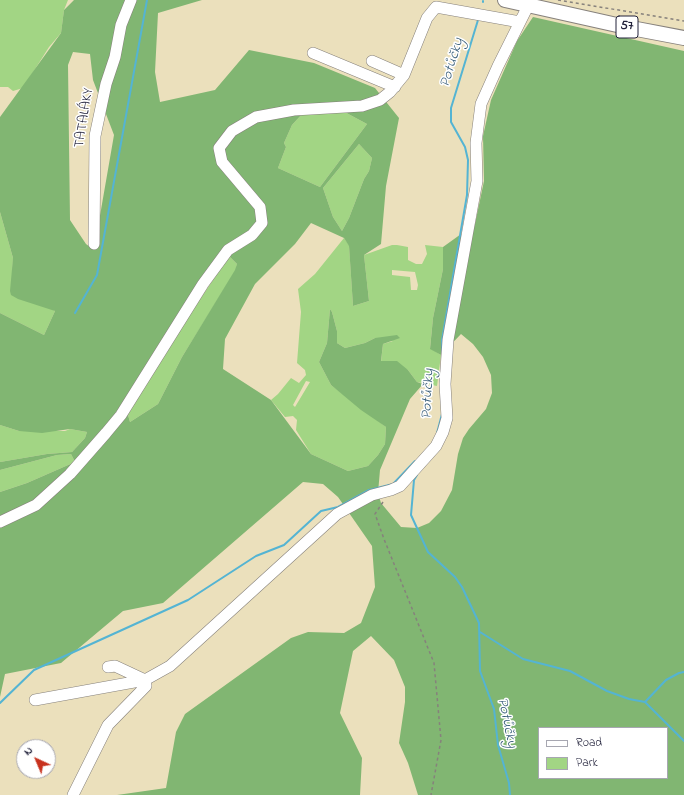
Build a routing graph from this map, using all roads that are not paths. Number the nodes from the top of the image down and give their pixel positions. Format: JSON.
{"nodes":[{"id":1,"x":131,"y":0,"type":"edge"},
{"id":2,"x":506,"y":0,"type":"edge"},
{"id":3,"x":530,"y":3,"type":"edge"},
{"id":4,"x":520,"y":22,"type":"junction"},
{"id":5,"x":684,"y":38,"type":"edge"},
{"id":6,"x":313,"y":53,"type":"dead end"},
{"id":7,"x":372,"y":61,"type":"dead end"},
{"id":8,"x":404,"y":75,"type":"junction"},
{"id":9,"x":395,"y":87,"type":"junction"},
{"id":10,"x":94,"y":244,"type":"dead end"},
{"id":11,"x":0,"y":522,"type":"edge"},
{"id":12,"x":108,"y":667,"type":"dead end"},
{"id":13,"x":145,"y":680,"type":"junction"},
{"id":14,"x":35,"y":700,"type":"dead end"},
{"id":15,"x":73,"y":795,"type":"edge"}],
"edges":[{"from":1,"to":10,"type":"street","name":"TATALÁKY"},
{"from":2,"to":3,"type":"main road","number":"57"},
{"from":3,"to":4,"type":"street"},
{"from":3,"to":5,"type":"main road","number":"57"},
{"from":4,"to":8,"type":"street"},
{"from":4,"to":13,"type":"street"},
{"from":6,"to":9,"type":"street"},
{"from":7,"to":8,"type":"street"},
{"from":8,"to":9,"type":"street"},
{"from":9,"to":11,"type":"street"},
{"from":12,"to":13,"type":"street"},
{"from":13,"to":14,"type":"street"},
{"from":13,"to":15,"type":"street"}]}
